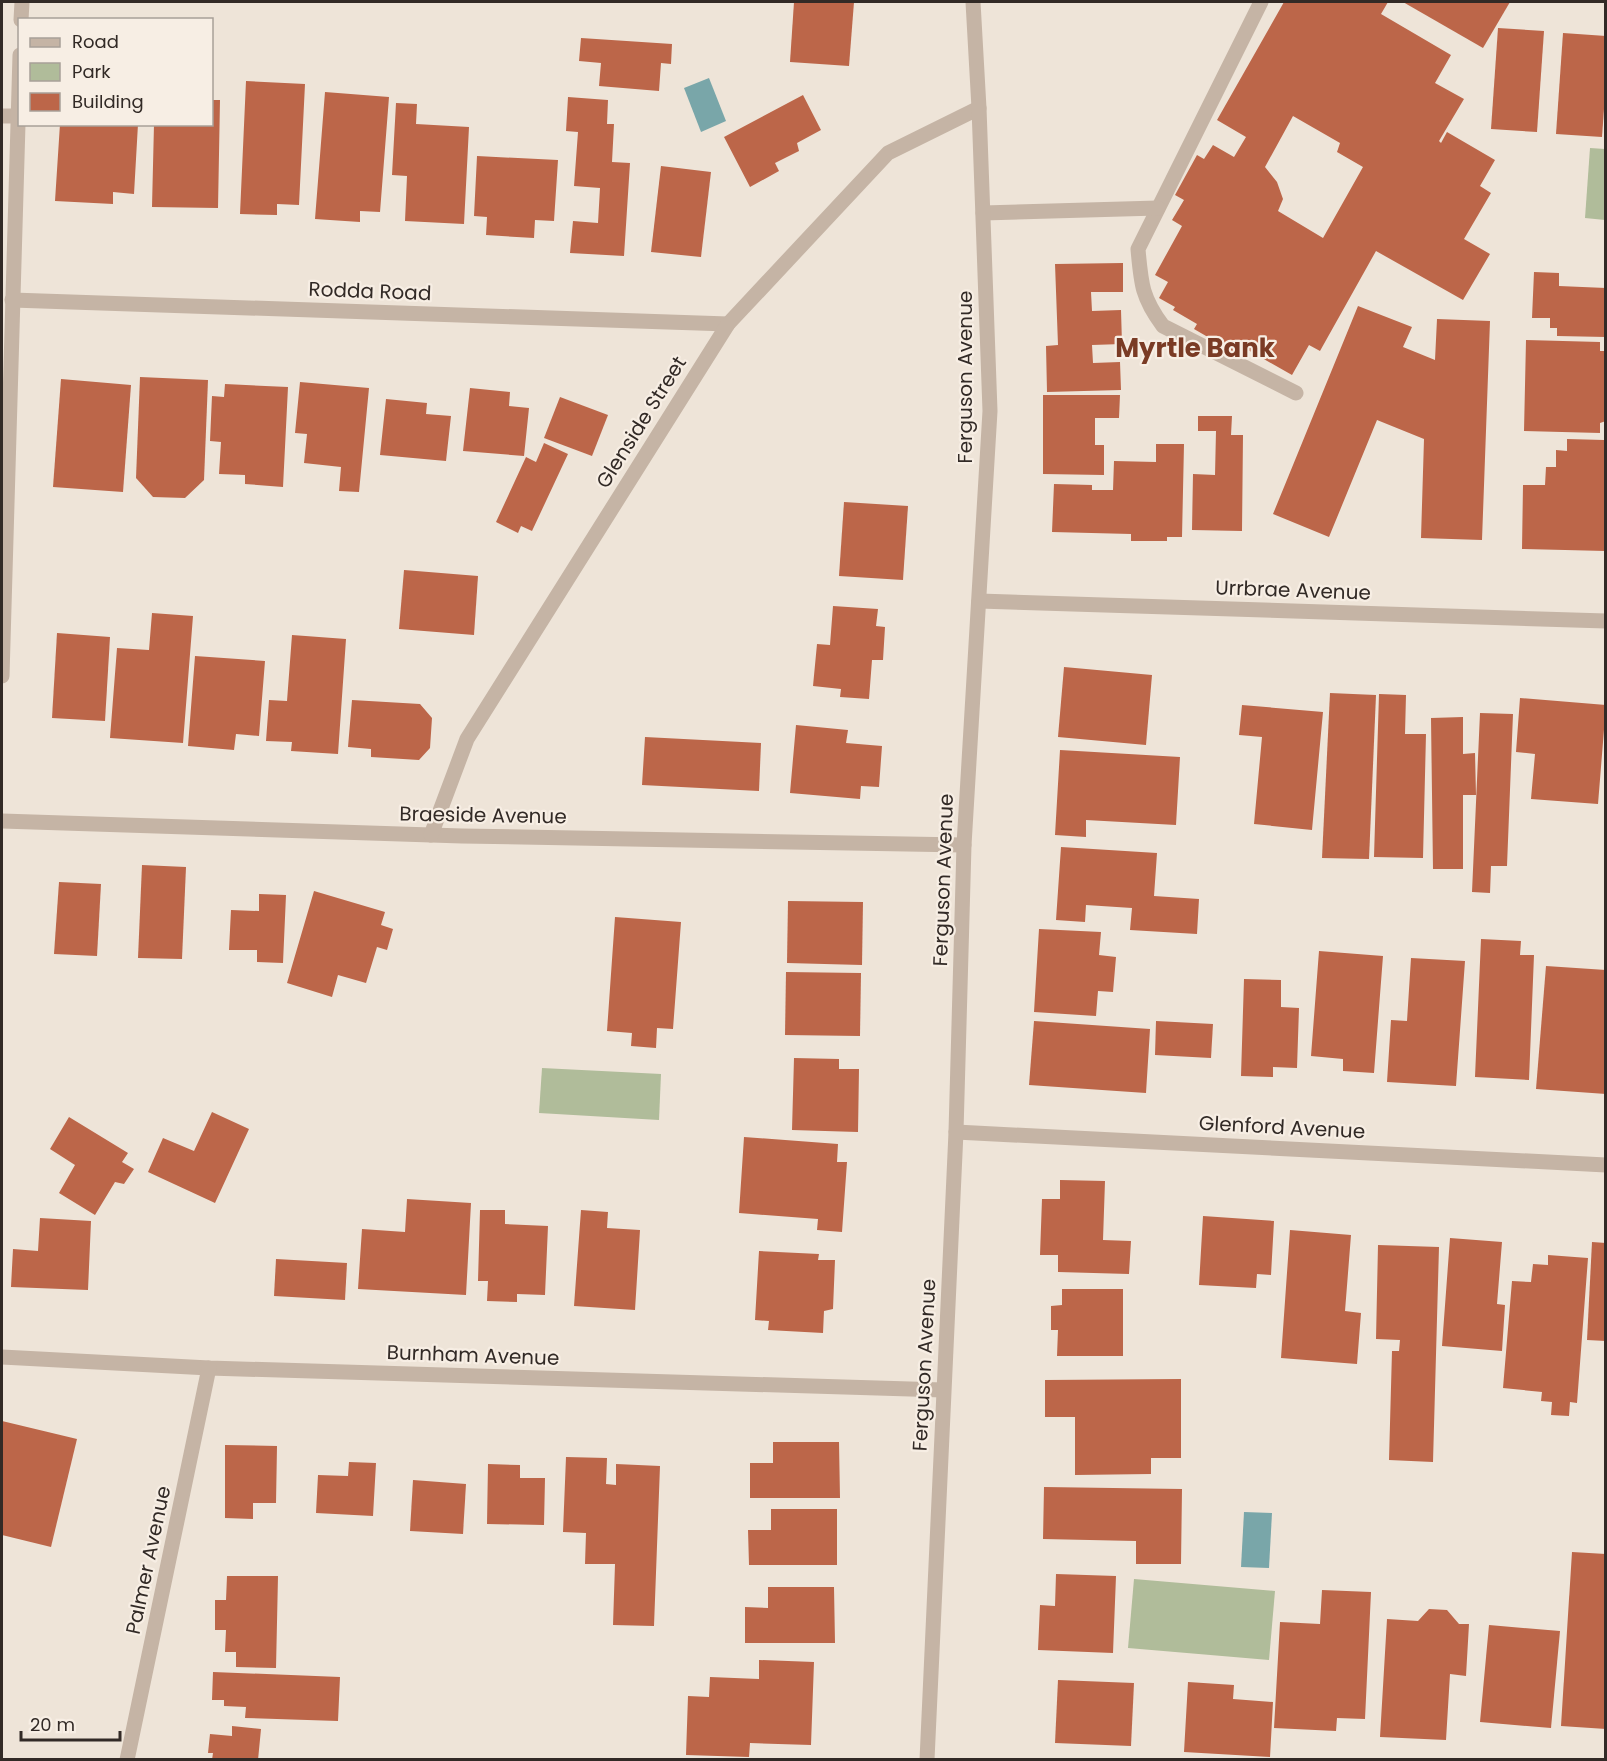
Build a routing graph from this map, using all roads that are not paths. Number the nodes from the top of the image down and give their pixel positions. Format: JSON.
{"nodes":[{"id":1,"x":22,"y":2,"type":"edge"},
{"id":2,"x":973,"y":2,"type":"edge"},
{"id":3,"x":1261,"y":2,"type":"edge"},
{"id":4,"x":21,"y":18,"type":"edge"},
{"id":5,"x":18,"y":66,"type":"edge"},
{"id":6,"x":979,"y":108,"type":"junction"},
{"id":7,"x":9,"y":116,"type":"edge"},
{"id":8,"x":1158,"y":208,"type":"junction"},
{"id":9,"x":983,"y":213,"type":"junction"},
{"id":10,"x":12,"y":300,"type":"junction"},
{"id":11,"x":728,"y":324,"type":"junction"},
{"id":12,"x":1296,"y":393,"type":"dead end"},
{"id":13,"x":979,"y":601,"type":"junction"},
{"id":14,"x":1605,"y":621,"type":"edge"},
{"id":15,"x":2,"y":638,"type":"edge"},
{"id":16,"x":2,"y":676,"type":"edge"},
{"id":17,"x":2,"y":822,"type":"edge"},
{"id":18,"x":431,"y":835,"type":"junction"},
{"id":19,"x":964,"y":845,"type":"junction"},
{"id":20,"x":956,"y":1132,"type":"junction"},
{"id":21,"x":1605,"y":1165,"type":"edge"},
{"id":22,"x":2,"y":1357,"type":"edge"},
{"id":23,"x":209,"y":1368,"type":"junction"},
{"id":24,"x":943,"y":1390,"type":"junction"},
{"id":25,"x":127,"y":1760,"type":"edge"},
{"id":26,"x":927,"y":1760,"type":"edge"}],
"edges":[{"from":1,"to":4,"type":"street"},
{"from":2,"to":6,"type":"street","name":"Ferguson Avenue"},
{"from":3,"to":8,"type":"street"},
{"from":5,"to":7,"type":"street"},
{"from":6,"to":9,"type":"street","name":"Ferguson Avenue"},
{"from":6,"to":11,"type":"street","name":"Glenside Street"},
{"from":7,"to":10,"type":"street"},
{"from":8,"to":9,"type":"street"},
{"from":8,"to":12,"type":"street"},
{"from":9,"to":13,"type":"street","name":"Ferguson Avenue"},
{"from":10,"to":11,"type":"street","name":"Rodda Road"},
{"from":10,"to":15,"type":"street"},
{"from":11,"to":18,"type":"street","name":"Glenside Street"},
{"from":13,"to":14,"type":"street","name":"Urrbrae Avenue"},
{"from":13,"to":19,"type":"street","name":"Ferguson Avenue"},
{"from":15,"to":16,"type":"street"},
{"from":17,"to":18,"type":"street","name":"Braeside Avenue"},
{"from":18,"to":19,"type":"street","name":"Braeside Avenue"},
{"from":19,"to":20,"type":"street","name":"Ferguson Avenue"},
{"from":20,"to":21,"type":"street","name":"Glenford Avenue"},
{"from":20,"to":24,"type":"street","name":"Ferguson Avenue"},
{"from":22,"to":23,"type":"street","name":"Burnham Avenue"},
{"from":23,"to":24,"type":"street","name":"Burnham Avenue"},
{"from":23,"to":25,"type":"street","name":"Palmer Avenue"},
{"from":24,"to":26,"type":"street","name":"Ferguson Avenue"}]}
